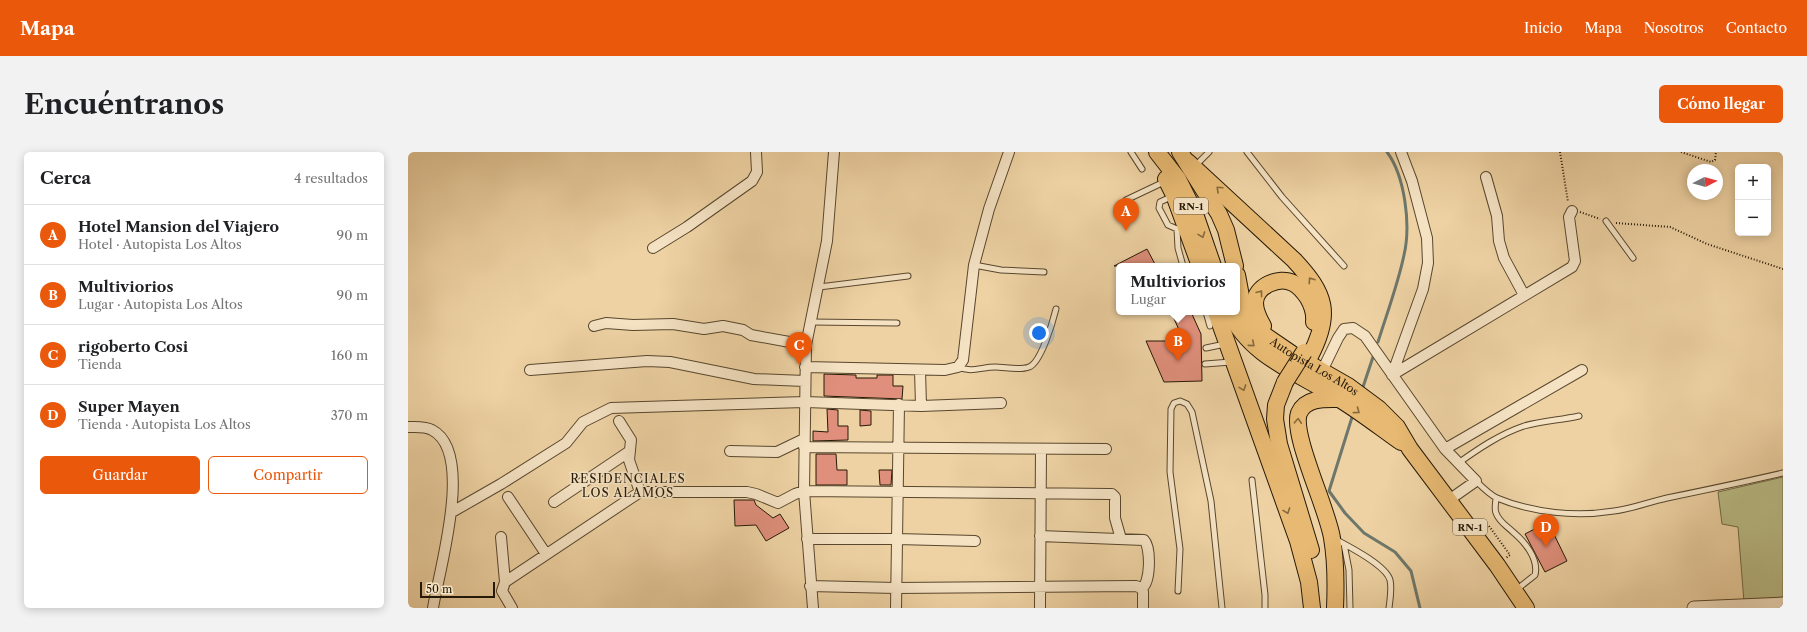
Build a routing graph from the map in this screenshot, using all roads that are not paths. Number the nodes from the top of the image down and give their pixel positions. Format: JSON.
{"nodes":[{"id":1,"x":756,"y":152,"type":"edge"},
{"id":2,"x":834,"y":152,"type":"edge"},
{"id":3,"x":1009,"y":152,"type":"edge"},
{"id":4,"x":1131,"y":152,"type":"edge"},
{"id":5,"x":1156,"y":152,"type":"edge"},
{"id":6,"x":1209,"y":152,"type":"edge"},
{"id":7,"x":1247,"y":152,"type":"edge"},
{"id":8,"x":1401,"y":152,"type":"edge"},
{"id":9,"x":1187,"y":160,"type":"edge"},
{"id":10,"x":1142,"y":169,"type":"dead end"},
{"id":11,"x":1486,"y":177,"type":"dead end"},
{"id":12,"x":1167,"y":180,"type":"junction"},
{"id":13,"x":1126,"y":200,"type":"dead end"},
{"id":14,"x":1572,"y":211,"type":"road end"},
{"id":15,"x":1606,"y":221,"type":"road end"},
{"id":16,"x":1181,"y":228,"type":"junction"},
{"id":17,"x":653,"y":248,"type":"dead end"},
{"id":18,"x":1633,"y":258,"type":"dead end"},
{"id":19,"x":1182,"y":263,"type":"edge"},
{"id":20,"x":1198,"y":263,"type":"edge"},
{"id":21,"x":1212,"y":263,"type":"edge"},
{"id":22,"x":1234,"y":263,"type":"edge"},
{"id":23,"x":974,"y":265,"type":"junction"},
{"id":24,"x":1344,"y":266,"type":"dead end"},
{"id":25,"x":1044,"y":272,"type":"dead end"},
{"id":26,"x":908,"y":276,"type":"dead end"},
{"id":27,"x":819,"y":287,"type":"junction"},
{"id":28,"x":1240,"y":291,"type":"edge"},
{"id":29,"x":1524,"y":295,"type":"junction"},
{"id":30,"x":1056,"y":309,"type":"dead end"},
{"id":31,"x":1231,"y":315,"type":"edge"},
{"id":32,"x":1213,"y":319,"type":"edge"},
{"id":33,"x":811,"y":322,"type":"junction"},
{"id":34,"x":897,"y":323,"type":"dead end"},
{"id":35,"x":594,"y":326,"type":"dead end"},
{"id":36,"x":1271,"y":340,"type":"junction"},
{"id":37,"x":1228,"y":343,"type":"junction"},
{"id":38,"x":806,"y":345,"type":"junction"},
{"id":39,"x":1206,"y":348,"type":"dead end"},
{"id":40,"x":1307,"y":354,"type":"junction"},
{"id":41,"x":1234,"y":361,"type":"junction"},
{"id":42,"x":1205,"y":364,"type":"dead end"},
{"id":43,"x":806,"y":367,"type":"junction"},
{"id":44,"x":958,"y":367,"type":"junction"},
{"id":45,"x":530,"y":370,"type":"dead end"},
{"id":46,"x":920,"y":370,"type":"junction"},
{"id":47,"x":1582,"y":370,"type":"dead end"},
{"id":48,"x":1322,"y":371,"type":"junction"},
{"id":49,"x":1392,"y":375,"type":"junction"},
{"id":50,"x":805,"y":381,"type":"junction"},
{"id":51,"x":1289,"y":384,"type":"junction"},
{"id":52,"x":1343,"y":395,"type":"junction"},
{"id":53,"x":805,"y":402,"type":"junction"},
{"id":54,"x":1001,"y":403,"type":"dead end"},
{"id":55,"x":899,"y":404,"type":"junction"},
{"id":56,"x":921,"y":406,"type":"junction"},
{"id":57,"x":1579,"y":416,"type":"dead end"},
{"id":58,"x":619,"y":421,"type":"dead end"},
{"id":59,"x":408,"y":427,"type":"edge"},
{"id":60,"x":804,"y":443,"type":"junction"},
{"id":61,"x":898,"y":448,"type":"junction"},
{"id":62,"x":1041,"y":449,"type":"junction"},
{"id":63,"x":1106,"y":449,"type":"dead end"},
{"id":64,"x":1445,"y":449,"type":"junction"},
{"id":65,"x":630,"y":451,"type":"junction"},
{"id":66,"x":730,"y":451,"type":"dead end"},
{"id":67,"x":1457,"y":464,"type":"junction"},
{"id":68,"x":1783,"y":473,"type":"edge"},
{"id":69,"x":1252,"y":480,"type":"dead end"},
{"id":70,"x":1476,"y":482,"type":"junction"},
{"id":71,"x":804,"y":491,"type":"junction"},
{"id":72,"x":640,"y":492,"type":"junction"},
{"id":73,"x":898,"y":492,"type":"junction"},
{"id":74,"x":1040,"y":494,"type":"junction"},
{"id":75,"x":508,"y":498,"type":"dead end"},
{"id":76,"x":1496,"y":498,"type":"junction"},
{"id":77,"x":1449,"y":500,"type":"junction"},
{"id":78,"x":554,"y":502,"type":"dead end"},
{"id":79,"x":452,"y":512,"type":"junction"},
{"id":80,"x":1040,"y":536,"type":"junction"},
{"id":81,"x":502,"y":537,"type":"dead end"},
{"id":82,"x":897,"y":538,"type":"junction"},
{"id":83,"x":1121,"y":538,"type":"junction"},
{"id":84,"x":807,"y":539,"type":"junction"},
{"id":85,"x":975,"y":541,"type":"dead end"},
{"id":86,"x":1338,"y":541,"type":"junction"},
{"id":87,"x":546,"y":554,"type":"junction"},
{"id":88,"x":505,"y":582,"type":"junction"},
{"id":89,"x":810,"y":586,"type":"junction"},
{"id":90,"x":1040,"y":587,"type":"junction"},
{"id":91,"x":896,"y":588,"type":"junction"},
{"id":92,"x":1141,"y":588,"type":"junction"},
{"id":93,"x":1178,"y":591,"type":"dead end"},
{"id":94,"x":1515,"y":591,"type":"junction"},
{"id":95,"x":1783,"y":604,"type":"edge"},
{"id":96,"x":433,"y":608,"type":"edge"},
{"id":97,"x":512,"y":608,"type":"edge"},
{"id":98,"x":813,"y":608,"type":"edge"},
{"id":99,"x":896,"y":608,"type":"edge"},
{"id":100,"x":1040,"y":608,"type":"edge"},
{"id":101,"x":1143,"y":608,"type":"edge"},
{"id":102,"x":1222,"y":608,"type":"edge"},
{"id":103,"x":1265,"y":608,"type":"edge"},
{"id":104,"x":1312,"y":608,"type":"edge"},
{"id":105,"x":1319,"y":608,"type":"edge"},
{"id":106,"x":1333,"y":608,"type":"edge"},
{"id":107,"x":1350,"y":608,"type":"edge"},
{"id":108,"x":1389,"y":608,"type":"edge"},
{"id":109,"x":1526,"y":608,"type":"edge"},
{"id":110,"x":1694,"y":608,"type":"edge"}],
"edges":[{"from":1,"to":17,"type":"street"},
{"from":2,"to":27,"type":"street"},
{"from":3,"to":23,"type":"street"},
{"from":4,"to":10,"type":"lane"},
{"from":5,"to":12,"type":"main road"},
{"from":5,"to":21,"type":"main road","number":"RN-1","one_way":true},
{"from":6,"to":9,"type":"lane"},
{"from":7,"to":24,"type":"lane"},
{"from":8,"to":49,"type":"street"},
{"from":9,"to":22,"type":"main road","number":"RN-1"},
{"from":40,"to":9,"type":"main road","one_way":true},
{"from":11,"to":29,"type":"street"},
{"from":12,"to":13,"type":"lane"},
{"from":12,"to":16,"type":"main road"},
{"from":14,"to":29,"type":"street"},
{"from":15,"to":18,"type":"lane"},
{"from":16,"to":19,"type":"lane"},
{"from":16,"to":20,"type":"main road"},
{"from":23,"to":25,"type":"lane"},
{"from":23,"to":44,"type":"street"},
{"from":26,"to":27,"type":"lane"},
{"from":27,"to":33,"type":"street"},
{"from":28,"to":36,"type":"main road","name":"Autopista Los Altos","number":"RN-1"},
{"from":29,"to":49,"type":"street"},
{"from":30,"to":44,"type":"lane"},
{"from":31,"to":52,"type":"main road","name":"Autopista Los Altos","number":"RN-1","one_way":true},
{"from":32,"to":37,"type":"main road"},
{"from":33,"to":34,"type":"lane"},
{"from":33,"to":38,"type":"street"},
{"from":35,"to":38,"type":"street"},
{"from":36,"to":40,"type":"main road","one_way":true},
{"from":36,"to":48,"type":"main road","name":"Autopista Los Altos","number":"RN-1"},
{"from":37,"to":39,"type":"lane"},
{"from":37,"to":41,"type":"main road"},
{"from":38,"to":43,"type":"street"},
{"from":40,"to":51,"type":"main road","bridge":true},
{"from":41,"to":42,"type":"lane"},
{"from":41,"to":104,"type":"main road","one_way":true},
{"from":43,"to":46,"type":"street"},
{"from":43,"to":50,"type":"street"},
{"from":44,"to":46,"type":"street"},
{"from":45,"to":50,"type":"street"},
{"from":46,"to":56,"type":"street"},
{"from":47,"to":64,"type":"street"},
{"from":48,"to":49,"type":"street"},
{"from":48,"to":52,"type":"main road","name":"Autopista Los Altos","number":"RN-1"},
{"from":49,"to":64,"type":"street"},
{"from":50,"to":53,"type":"street"},
{"from":51,"to":105,"type":"main road"},
{"from":51,"to":106,"type":"main road"},
{"from":52,"to":77,"type":"main road","name":"Autopista Los Altos","number":"RN-1"},
{"from":86,"to":52,"type":"main road","one_way":true},
{"from":53,"to":55,"type":"street"},
{"from":53,"to":60,"type":"street"},
{"from":53,"to":79,"type":"street"},
{"from":54,"to":56,"type":"street"},
{"from":55,"to":56,"type":"street"},
{"from":55,"to":61,"type":"street"},
{"from":57,"to":67,"type":"lane"},
{"from":58,"to":65,"type":"street"},
{"from":59,"to":79,"type":"street"},
{"from":60,"to":61,"type":"street"},
{"from":60,"to":66,"type":"street"},
{"from":60,"to":71,"type":"street"},
{"from":61,"to":62,"type":"street"},
{"from":61,"to":73,"type":"street"},
{"from":62,"to":63,"type":"street"},
{"from":62,"to":74,"type":"street"},
{"from":64,"to":67,"type":"street"},
{"from":65,"to":72,"type":"street"},
{"from":65,"to":78,"type":"street"},
{"from":67,"to":70,"type":"street"},
{"from":68,"to":76,"type":"lane"},
{"from":69,"to":103,"type":"lane"},
{"from":70,"to":76,"type":"lane"},
{"from":70,"to":77,"type":"street"},
{"from":71,"to":72,"type":"street"},
{"from":71,"to":73,"type":"street"},
{"from":71,"to":84,"type":"street"},
{"from":72,"to":87,"type":"street"},
{"from":73,"to":74,"type":"street"},
{"from":73,"to":82,"type":"street"},
{"from":74,"to":80,"type":"street"},
{"from":74,"to":83,"type":"street"},
{"from":75,"to":87,"type":"street"},
{"from":76,"to":94,"type":"lane"},
{"from":77,"to":94,"type":"main road","name":"Autopista Los Altos","number":"RN-1"},
{"from":79,"to":96,"type":"street"},
{"from":80,"to":83,"type":"street"},
{"from":80,"to":90,"type":"street"},
{"from":81,"to":88,"type":"street"},
{"from":82,"to":84,"type":"street"},
{"from":82,"to":85,"type":"street"},
{"from":82,"to":91,"type":"street"},
{"from":83,"to":92,"type":"street"},
{"from":84,"to":89,"type":"street"},
{"from":86,"to":106,"type":"main road"},
{"from":86,"to":107,"type":"lane"},
{"from":86,"to":108,"type":"lane"},
{"from":87,"to":88,"type":"street"},
{"from":88,"to":97,"type":"street"},
{"from":89,"to":91,"type":"street"},
{"from":89,"to":98,"type":"street"},
{"from":90,"to":91,"type":"street"},
{"from":90,"to":92,"type":"street"},
{"from":90,"to":100,"type":"street"},
{"from":91,"to":99,"type":"street"},
{"from":92,"to":101,"type":"street"},
{"from":93,"to":102,"type":"lane"},
{"from":94,"to":109,"type":"main road","name":"Autopista Los Altos","number":"RN-1"},
{"from":95,"to":110,"type":"street"}]}
